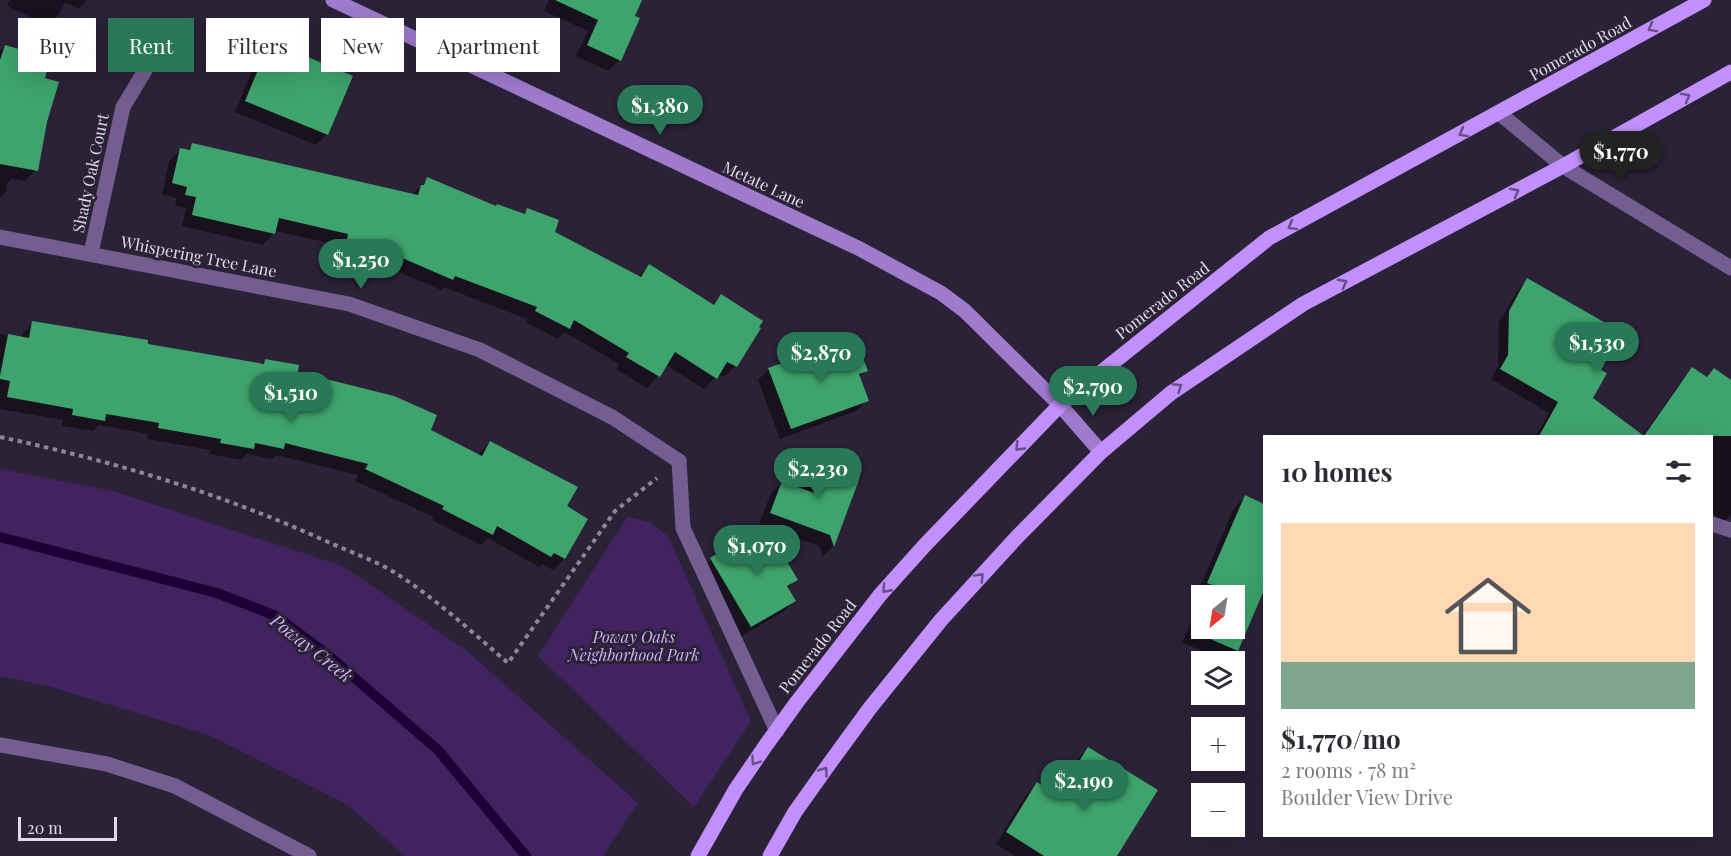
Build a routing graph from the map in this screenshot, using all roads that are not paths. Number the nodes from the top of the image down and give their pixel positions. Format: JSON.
{"nodes":[{"id":1,"x":333,"y":0,"type":"edge"},
{"id":2,"x":1704,"y":0,"type":"edge"},
{"id":3,"x":144,"y":72,"type":"edge"},
{"id":4,"x":1731,"y":72,"type":"edge"},
{"id":5,"x":1499,"y":113,"type":"junction"},
{"id":6,"x":1563,"y":166,"type":"junction"},
{"id":7,"x":0,"y":237,"type":"edge"},
{"id":8,"x":91,"y":253,"type":"junction"},
{"id":9,"x":1731,"y":268,"type":"edge"},
{"id":10,"x":1060,"y":405,"type":"junction"},
{"id":11,"x":1101,"y":452,"type":"junction"},
{"id":12,"x":1713,"y":524,"type":"edge"},
{"id":13,"x":1731,"y":530,"type":"edge"},
{"id":14,"x":777,"y":731,"type":"junction"},
{"id":15,"x":0,"y":744,"type":"edge"},
{"id":16,"x":309,"y":856,"type":"edge"},
{"id":17,"x":698,"y":856,"type":"edge"},
{"id":18,"x":770,"y":856,"type":"edge"}],
"edges":[{"from":1,"to":10,"type":"street","name":"Metate Lane"},
{"from":2,"to":5,"type":"main road","name":"Pomerado Road","one_way":true},
{"from":3,"to":8,"type":"street","name":"Shady Oak Court"},
{"from":6,"to":4,"type":"main road","one_way":true},
{"from":5,"to":6,"type":"street"},
{"from":5,"to":10,"type":"main road","name":"Pomerado Road","one_way":true},
{"from":6,"to":9,"type":"street"},
{"from":11,"to":6,"type":"main road","one_way":true},
{"from":7,"to":8,"type":"street","name":"Whispering Tree Lane"},
{"from":8,"to":14,"type":"street","name":"Whispering Tree Lane"},
{"from":10,"to":11,"type":"street","name":"Metate Lane"},
{"from":10,"to":14,"type":"main road","name":"Pomerado Road","one_way":true},
{"from":18,"to":11,"type":"main road","one_way":true},
{"from":12,"to":13,"type":"street"},
{"from":14,"to":17,"type":"main road","name":"Pomerado Road","one_way":true},
{"from":15,"to":16,"type":"street"}]}
